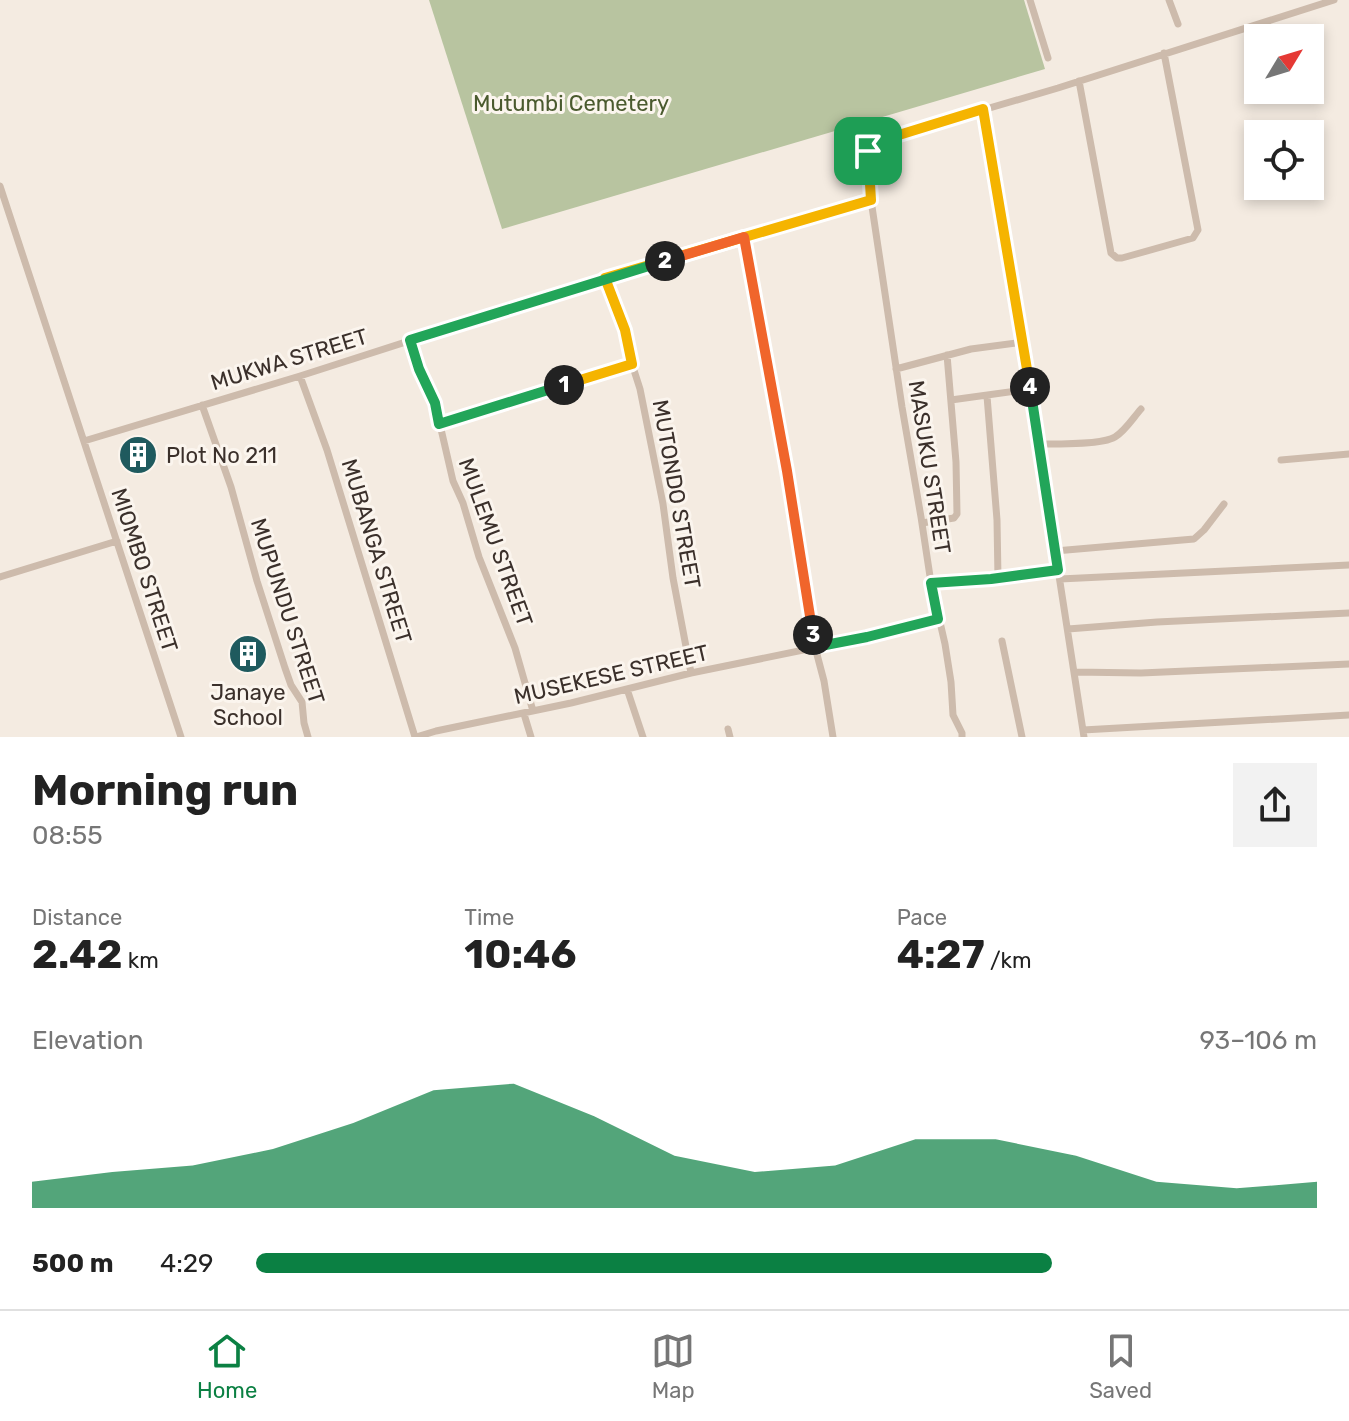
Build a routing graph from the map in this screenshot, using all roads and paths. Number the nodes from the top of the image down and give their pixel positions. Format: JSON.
{"nodes":[{"id":1,"x":1030,"y":0,"type":"edge"},
{"id":2,"x":1169,"y":0,"type":"edge"},
{"id":3,"x":1334,"y":0,"type":"edge"},
{"id":4,"x":1178,"y":24,"type":"dead end"},
{"id":5,"x":1164,"y":53,"type":"junction"},
{"id":6,"x":1048,"y":58,"type":"dead end"},
{"id":7,"x":1079,"y":81,"type":"junction"},
{"id":8,"x":983,"y":109,"type":"junction"},
{"id":9,"x":0,"y":186,"type":"edge"},
{"id":10,"x":871,"y":200,"type":"junction"},
{"id":11,"x":744,"y":237,"type":"junction"},
{"id":12,"x":605,"y":278,"type":"junction"},
{"id":13,"x":410,"y":340,"type":"junction"},
{"id":14,"x":1023,"y":342,"type":"junction"},
{"id":15,"x":947,"y":355,"type":"junction"},
{"id":16,"x":632,"y":364,"type":"junction"},
{"id":17,"x":896,"y":369,"type":"junction"},
{"id":18,"x":300,"y":376,"type":"junction"},
{"id":19,"x":1030,"y":389,"type":"junction"},
{"id":20,"x":987,"y":396,"type":"junction"},
{"id":21,"x":951,"y":400,"type":"junction"},
{"id":22,"x":202,"y":405,"type":"junction"},
{"id":23,"x":1141,"y":409,"type":"dead end"},
{"id":24,"x":439,"y":424,"type":"junction"},
{"id":25,"x":84,"y":441,"type":"junction"},
{"id":26,"x":1039,"y":444,"type":"junction"},
{"id":27,"x":1349,"y":454,"type":"edge"},
{"id":28,"x":1281,"y":460,"type":"dead end"},
{"id":29,"x":1224,"y":504,"type":"dead end"},
{"id":30,"x":922,"y":523,"type":"junction"},
{"id":31,"x":117,"y":541,"type":"junction"},
{"id":32,"x":1055,"y":551,"type":"junction"},
{"id":33,"x":1349,"y":565,"type":"edge"},
{"id":34,"x":1058,"y":570,"type":"junction"},
{"id":35,"x":0,"y":577,"type":"edge"},
{"id":36,"x":998,"y":578,"type":"junction"},
{"id":37,"x":1060,"y":579,"type":"junction"},
{"id":38,"x":931,"y":583,"type":"junction"},
{"id":39,"x":1349,"y":613,"type":"edge"},
{"id":40,"x":938,"y":619,"type":"junction"},
{"id":41,"x":1068,"y":629,"type":"junction"},
{"id":42,"x":1002,"y":641,"type":"dead end"},
{"id":43,"x":815,"y":647,"type":"junction"},
{"id":44,"x":1349,"y":664,"type":"edge"},
{"id":45,"x":1075,"y":672,"type":"junction"},
{"id":46,"x":691,"y":673,"type":"junction"},
{"id":47,"x":627,"y":689,"type":"junction"},
{"id":48,"x":533,"y":711,"type":"junction"},
{"id":49,"x":524,"y":714,"type":"junction"},
{"id":50,"x":1349,"y":715,"type":"edge"},
{"id":51,"x":1084,"y":734,"type":"edge"},
{"id":52,"x":181,"y":737,"type":"edge"},
{"id":53,"x":308,"y":737,"type":"edge"},
{"id":54,"x":415,"y":737,"type":"edge"},
{"id":55,"x":531,"y":737,"type":"edge"},
{"id":56,"x":643,"y":737,"type":"edge"},
{"id":57,"x":833,"y":737,"type":"edge"},
{"id":58,"x":962,"y":737,"type":"edge"},
{"id":59,"x":1022,"y":737,"type":"edge"}],
"edges":[{"from":1,"to":6,"type":"street"},
{"from":2,"to":4,"type":"street"},
{"from":3,"to":5,"type":"street"},
{"from":5,"to":7,"type":"street"},
{"from":5,"to":7,"type":"street"},
{"from":7,"to":8,"type":"street"},
{"from":8,"to":10,"type":"street","name":"MASUKU STREET"},
{"from":8,"to":14,"type":"street"},
{"from":9,"to":25,"type":"street","name":"MIOMBO STREET"},
{"from":10,"to":11,"type":"street","name":"MUKWA STREET"},
{"from":10,"to":17,"type":"street","name":"MASUKU STREET"},
{"from":11,"to":12,"type":"street","name":"MUKWA STREET"},
{"from":11,"to":43,"type":"street"},
{"from":12,"to":13,"type":"street","name":"MUKWA STREET"},
{"from":12,"to":16,"type":"street","name":"MUTONDO STREET"},
{"from":13,"to":18,"type":"street","name":"MUKWA STREET"},
{"from":13,"to":24,"type":"street","name":"MULEMU STREET"},
{"from":14,"to":15,"type":"street"},
{"from":14,"to":19,"type":"street"},
{"from":15,"to":17,"type":"street"},
{"from":15,"to":21,"type":"street"},
{"from":16,"to":24,"type":"street"},
{"from":16,"to":46,"type":"street","name":"MUTONDO STREET"},
{"from":17,"to":30,"type":"street","name":"MASUKU STREET"},
{"from":18,"to":22,"type":"street","name":"MUKWA STREET"},
{"from":18,"to":54,"type":"street","name":"MUBANGA STREET"},
{"from":19,"to":20,"type":"street"},
{"from":19,"to":26,"type":"street"},
{"from":20,"to":21,"type":"street"},
{"from":20,"to":36,"type":"street"},
{"from":21,"to":30,"type":"street"},
{"from":22,"to":25,"type":"street","name":"MUKWA STREET"},
{"from":22,"to":53,"type":"street","name":"MUPUNDU STREET"},
{"from":23,"to":26,"type":"street"},
{"from":24,"to":48,"type":"street","name":"MULEMU STREET"},
{"from":25,"to":31,"type":"street","name":"MIOMBO STREET"},
{"from":26,"to":32,"type":"street"},
{"from":27,"to":28,"type":"street"},
{"from":29,"to":32,"type":"street"},
{"from":30,"to":38,"type":"street","name":"MASUKU STREET"},
{"from":31,"to":35,"type":"street"},
{"from":31,"to":52,"type":"street","name":"MIOMBO STREET"},
{"from":32,"to":34,"type":"street"},
{"from":33,"to":37,"type":"street"},
{"from":34,"to":36,"type":"street"},
{"from":34,"to":37,"type":"street"},
{"from":36,"to":38,"type":"street"},
{"from":37,"to":41,"type":"street"},
{"from":38,"to":40,"type":"street","name":"MASUKU STREET"},
{"from":39,"to":41,"type":"street"},
{"from":40,"to":43,"type":"street","name":"MUSEKESE STREET"},
{"from":40,"to":58,"type":"street","name":"MASUKU STREET"},
{"from":41,"to":45,"type":"street"},
{"from":42,"to":59,"type":"street"},
{"from":43,"to":46,"type":"street","name":"MUSEKESE STREET"},
{"from":43,"to":57,"type":"street"},
{"from":44,"to":45,"type":"street"},
{"from":45,"to":51,"type":"street"},
{"from":46,"to":47,"type":"street","name":"MUSEKESE STREET"},
{"from":47,"to":48,"type":"street","name":"MUSEKESE STREET"},
{"from":47,"to":56,"type":"street"},
{"from":48,"to":49,"type":"street","name":"MUSEKESE STREET"},
{"from":49,"to":54,"type":"street","name":"MUSEKESE STREET"},
{"from":49,"to":55,"type":"street"},
{"from":50,"to":51,"type":"street"}]}
